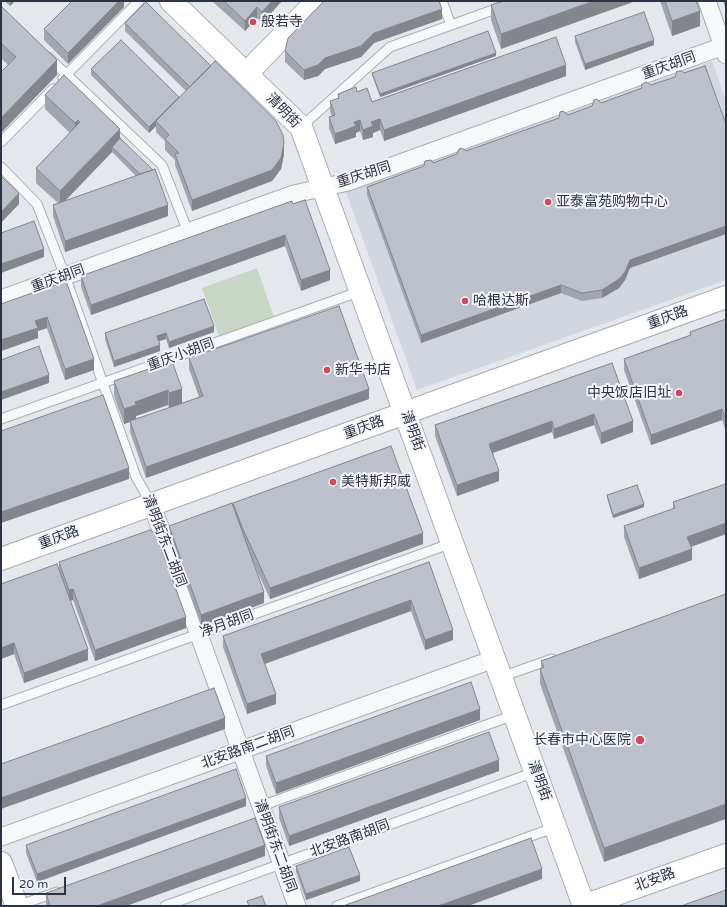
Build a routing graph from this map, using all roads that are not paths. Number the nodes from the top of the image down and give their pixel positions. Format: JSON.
{"nodes":[{"id":1,"x":139,"y":1,"type":"edge"},
{"id":2,"x":171,"y":1,"type":"edge"},
{"id":3,"x":317,"y":1,"type":"edge"},
{"id":4,"x":442,"y":1,"type":"edge"},
{"id":5,"x":518,"y":1,"type":"edge"},
{"id":6,"x":707,"y":1,"type":"edge"},
{"id":7,"x":451,"y":25,"type":"junction"},
{"id":8,"x":40,"y":48,"type":"edge"},
{"id":9,"x":725,"y":49,"type":"edge"},
{"id":10,"x":67,"y":74,"type":"junction"},
{"id":11,"x":246,"y":74,"type":"junction"},
{"id":12,"x":301,"y":126,"type":"junction"},
{"id":13,"x":1,"y":142,"type":"edge"},
{"id":14,"x":1,"y":167,"type":"edge"},
{"id":15,"x":323,"y":188,"type":"junction"},
{"id":16,"x":188,"y":232,"type":"junction"},
{"id":17,"x":65,"y":276,"type":"junction"},
{"id":18,"x":360,"y":291,"type":"junction"},
{"id":19,"x":726,"y":298,"type":"edge"},
{"id":20,"x":1,"y":299,"type":"edge"},
{"id":21,"x":103,"y":382,"type":"junction"},
{"id":22,"x":405,"y":413,"type":"junction"},
{"id":23,"x":1,"y":419,"type":"edge"},
{"id":24,"x":152,"y":504,"type":"junction"},
{"id":25,"x":452,"y":543,"type":"junction"},
{"id":26,"x":1,"y":559,"type":"edge"},
{"id":27,"x":199,"y":634,"type":"junction"},
{"id":28,"x":561,"y":655,"type":"edge"},
{"id":29,"x":498,"y":668,"type":"junction"},
{"id":30,"x":1,"y":705,"type":"edge"},
{"id":31,"x":514,"y":715,"type":"junction"},
{"id":32,"x":241,"y":751,"type":"junction"},
{"id":33,"x":535,"y":772,"type":"junction"},
{"id":34,"x":261,"y":813,"type":"junction"},
{"id":35,"x":556,"y":827,"type":"junction"},
{"id":36,"x":1,"y":837,"type":"edge"},
{"id":37,"x":726,"y":855,"type":"edge"},
{"id":38,"x":1,"y":863,"type":"edge"},
{"id":39,"x":282,"y":864,"type":"junction"},
{"id":40,"x":62,"y":890,"type":"edge"},
{"id":41,"x":17,"y":906,"type":"edge"},
{"id":42,"x":165,"y":906,"type":"edge"},
{"id":43,"x":297,"y":906,"type":"edge"},
{"id":44,"x":337,"y":906,"type":"edge"},
{"id":45,"x":584,"y":906,"type":"edge"}],
"edges":[{"from":1,"to":10,"type":"lane"},
{"from":2,"to":11,"type":"street","name":"清明街"},
{"from":3,"to":11,"type":"street"},
{"from":4,"to":7,"type":"lane"},
{"from":5,"to":7,"type":"lane"},
{"from":6,"to":9,"type":"street"},
{"from":7,"to":12,"type":"lane"},
{"from":8,"to":10,"type":"lane"},
{"from":9,"to":15,"type":"street","name":"重庆胡同"},
{"from":10,"to":13,"type":"lane"},
{"from":10,"to":16,"type":"lane"},
{"from":11,"to":12,"type":"street","name":"清明街"},
{"from":12,"to":15,"type":"street","name":"清明街"},
{"from":14,"to":17,"type":"lane","name":"清明街东二胡同"},
{"from":15,"to":16,"type":"street","name":"重庆胡同"},
{"from":15,"to":18,"type":"street","name":"清明街"},
{"from":16,"to":17,"type":"street","name":"重庆胡同"},
{"from":17,"to":20,"type":"street","name":"重庆胡同"},
{"from":17,"to":21,"type":"lane","name":"清明街东二胡同"},
{"from":18,"to":21,"type":"lane","name":"重庆小胡同"},
{"from":18,"to":22,"type":"street","name":"清明街"},
{"from":19,"to":22,"type":"street","name":"重庆路"},
{"from":21,"to":23,"type":"lane","name":"重庆小胡同"},
{"from":21,"to":24,"type":"lane","name":"清明街东二胡同"},
{"from":22,"to":24,"type":"street","name":"重庆路"},
{"from":22,"to":25,"type":"street","name":"清明街"},
{"from":24,"to":26,"type":"street","name":"重庆路"},
{"from":24,"to":27,"type":"street","name":"清明街东二胡同"},
{"from":25,"to":27,"type":"lane","name":"净月胡同"},
{"from":25,"to":29,"type":"street","name":"清明街"},
{"from":27,"to":30,"type":"lane","name":"净月胡同"},
{"from":27,"to":32,"type":"street","name":"清明街东二胡同"},
{"from":28,"to":29,"type":"lane"},
{"from":29,"to":31,"type":"street","name":"清明街"},
{"from":29,"to":32,"type":"street","name":"北安路南二胡同"},
{"from":31,"to":33,"type":"street","name":"清明街"},
{"from":31,"to":34,"type":"lane"},
{"from":32,"to":34,"type":"street","name":"清明街东二胡同"},
{"from":32,"to":36,"type":"street","name":"北安路南二胡同"},
{"from":33,"to":35,"type":"street","name":"清明街"},
{"from":33,"to":39,"type":"lane","name":"北安路南胡同"},
{"from":34,"to":39,"type":"street","name":"清明街东二胡同"},
{"from":35,"to":44,"type":"lane"},
{"from":35,"to":45,"type":"street","name":"清明街"},
{"from":37,"to":45,"type":"street","name":"北安路"},
{"from":38,"to":41,"type":"street"},
{"from":39,"to":42,"type":"lane","name":"北安路南胡同"},
{"from":39,"to":43,"type":"street","name":"清明街东二胡同"},
{"from":40,"to":41,"type":"lane"}]}
